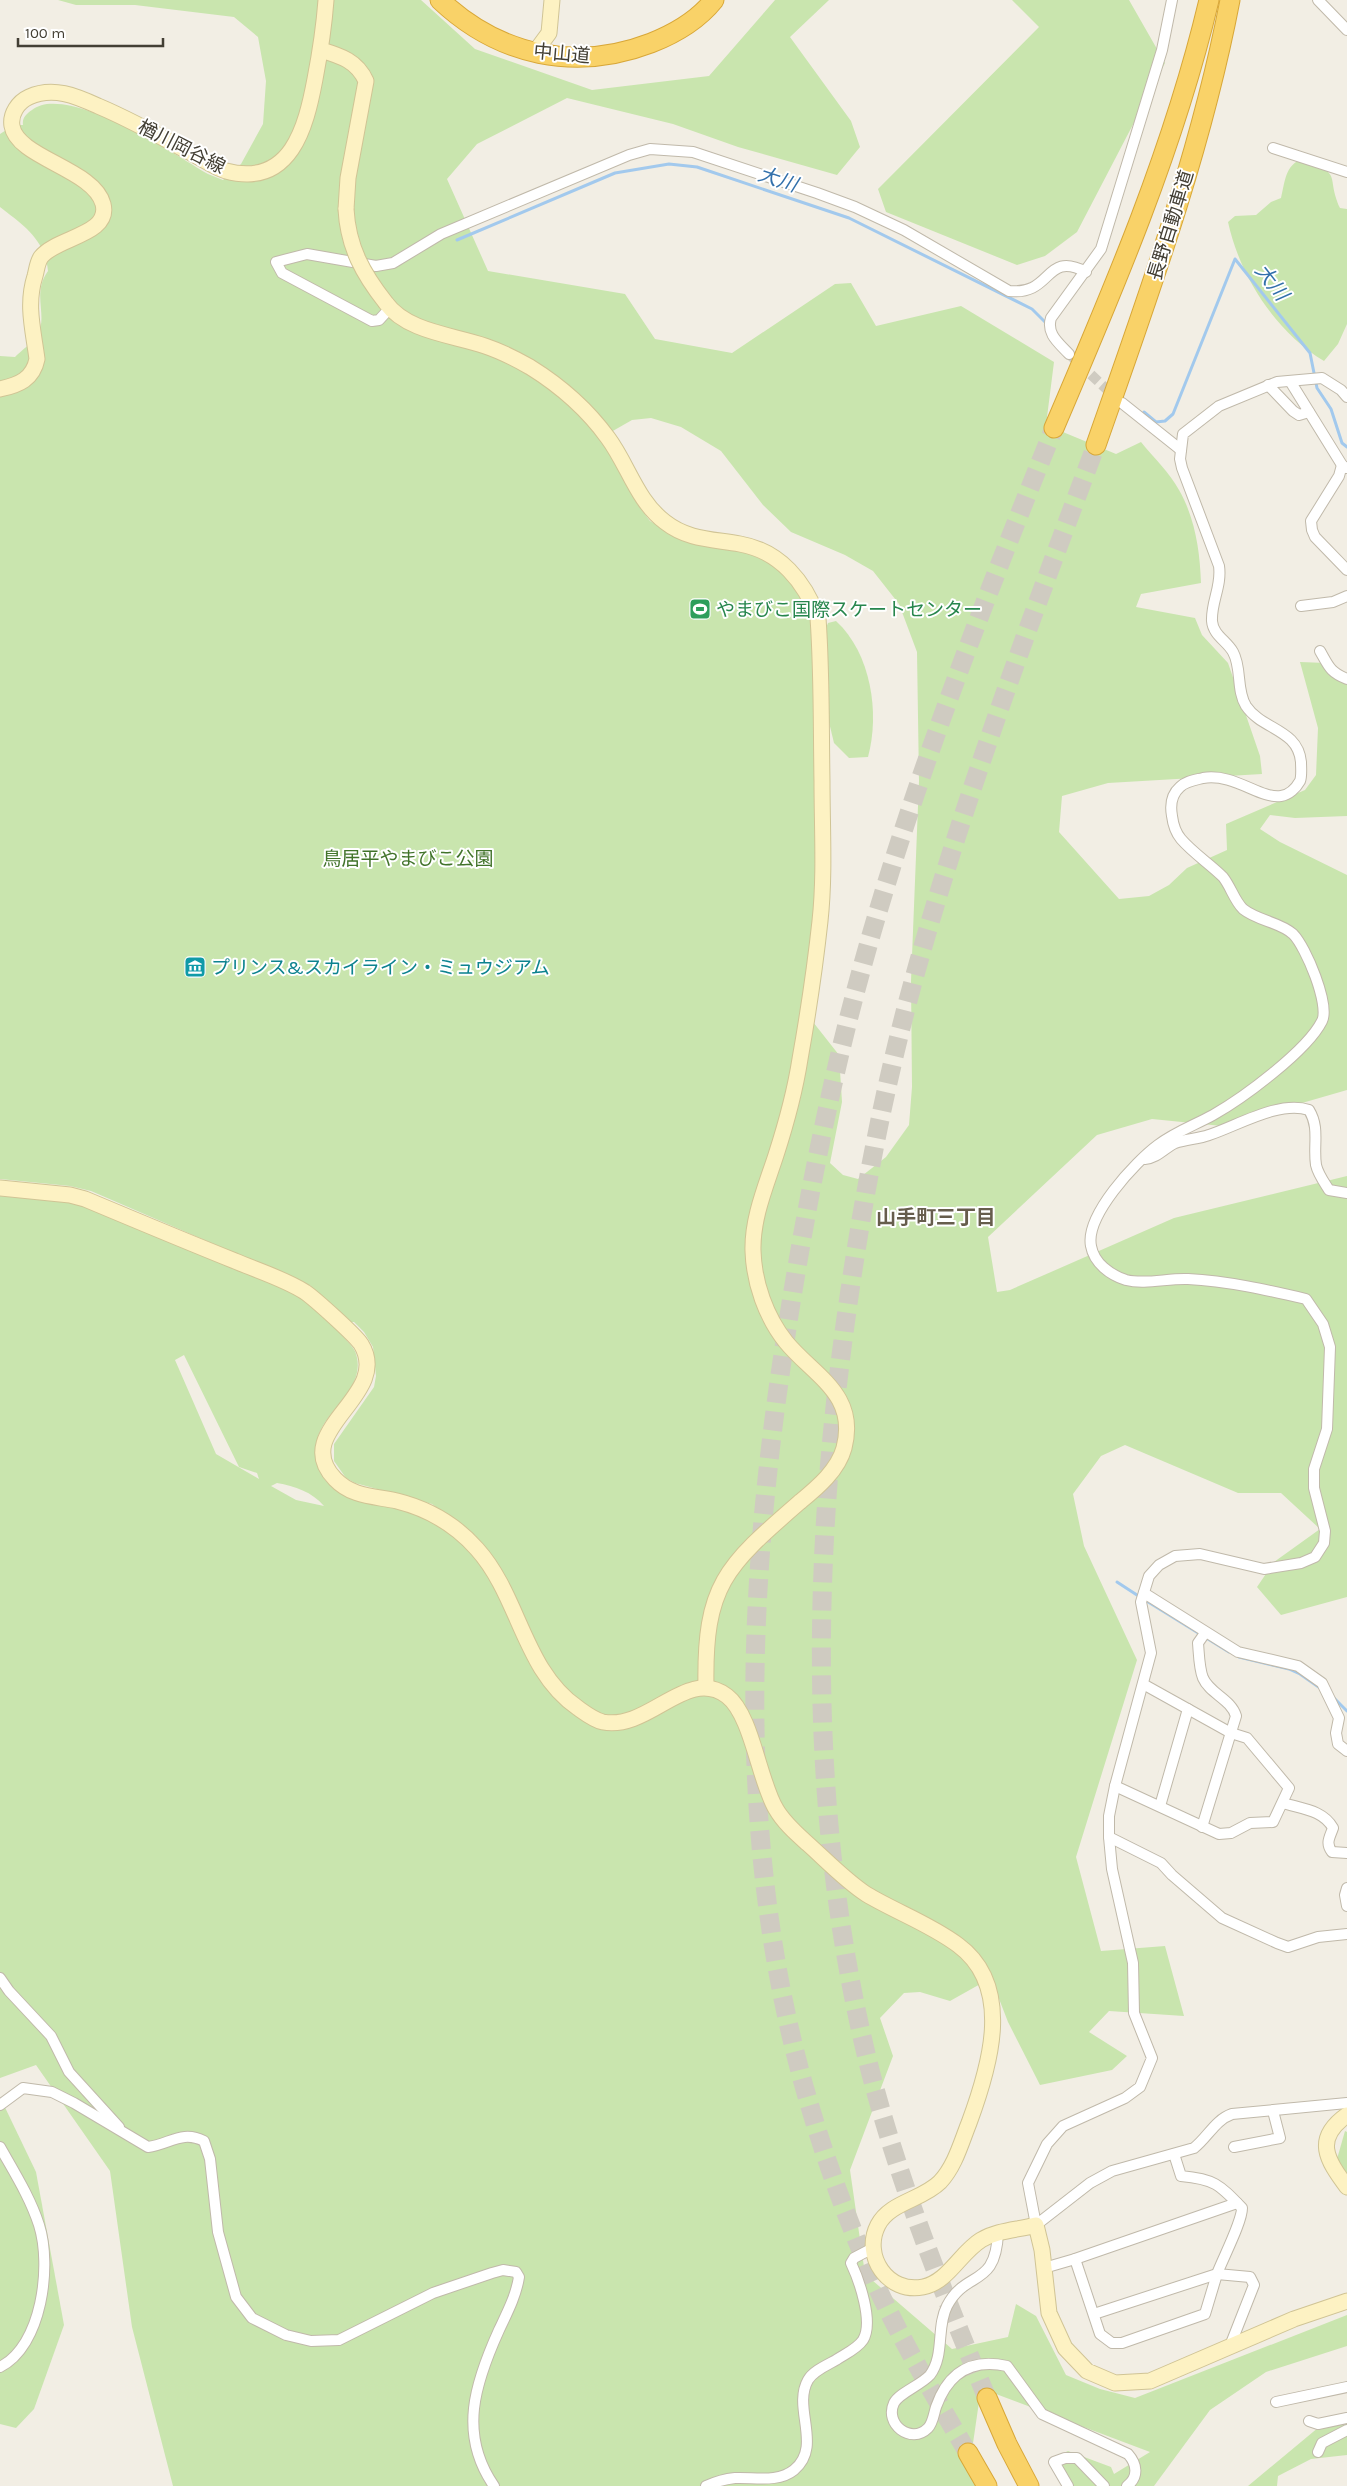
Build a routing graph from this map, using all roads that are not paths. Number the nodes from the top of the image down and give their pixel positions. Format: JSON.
{"nodes":[{"id":1,"x":326,"y":0,"type":"edge"},
{"id":2,"x":440,"y":0,"type":"edge"},
{"id":3,"x":552,"y":0,"type":"edge"},
{"id":4,"x":714,"y":0,"type":"edge"},
{"id":5,"x":1172,"y":0,"type":"edge"},
{"id":6,"x":1209,"y":0,"type":"edge"},
{"id":7,"x":1230,"y":0,"type":"edge"},
{"id":8,"x":1318,"y":0,"type":"edge"},
{"id":9,"x":1347,"y":30,"type":"edge"},
{"id":10,"x":321,"y":50,"type":"junction"},
{"id":11,"x":535,"y":52,"type":"junction"},
{"id":12,"x":1273,"y":148,"type":"dead end"},
{"id":13,"x":1347,"y":172,"type":"edge"},
{"id":14,"x":1086,"y":272,"type":"junction"},
{"id":15,"x":388,"y":305,"type":"junction"},
{"id":16,"x":1069,"y":354,"type":"tunnel mouth"},
{"id":17,"x":1290,"y":381,"type":"junction"},
{"id":18,"x":1268,"y":385,"type":"junction"},
{"id":19,"x":0,"y":389,"type":"edge"},
{"id":20,"x":1347,"y":397,"type":"edge"},
{"id":21,"x":1122,"y":403,"type":"tunnel mouth"},
{"id":22,"x":1309,"y":412,"type":"junction"},
{"id":23,"x":1054,"y":428,"type":"tunnel mouth"},
{"id":24,"x":1096,"y":445,"type":"tunnel mouth"},
{"id":25,"x":1180,"y":450,"type":"junction"},
{"id":26,"x":1345,"y":467,"type":"edge"},
{"id":27,"x":1347,"y":570,"type":"edge"},
{"id":28,"x":1347,"y":596,"type":"edge"},
{"id":29,"x":1301,"y":606,"type":"dead end"},
{"id":30,"x":1320,"y":651,"type":"dead end"},
{"id":31,"x":1347,"y":679,"type":"edge"},
{"id":32,"x":1140,"y":1160,"type":"junction"},
{"id":33,"x":0,"y":1188,"type":"edge"},
{"id":34,"x":1347,"y":1193,"type":"edge"},
{"id":35,"x":1144,"y":1593,"type":"junction"},
{"id":36,"x":1204,"y":1633,"type":"junction"},
{"id":37,"x":1143,"y":1684,"type":"junction"},
{"id":38,"x":706,"y":1688,"type":"junction"},
{"id":39,"x":1188,"y":1709,"type":"junction"},
{"id":40,"x":1231,"y":1734,"type":"junction"},
{"id":41,"x":1347,"y":1751,"type":"edge"},
{"id":42,"x":1115,"y":1786,"type":"junction"},
{"id":43,"x":1283,"y":1803,"type":"junction"},
{"id":44,"x":1160,"y":1806,"type":"junction"},
{"id":45,"x":1202,"y":1827,"type":"junction"},
{"id":46,"x":1109,"y":1837,"type":"junction"},
{"id":47,"x":1347,"y":1853,"type":"edge"},
{"id":48,"x":1347,"y":1888,"type":"edge"},
{"id":49,"x":1347,"y":1906,"type":"edge"},
{"id":50,"x":1347,"y":1934,"type":"edge"},
{"id":51,"x":0,"y":1978,"type":"edge"},
{"id":52,"x":1347,"y":2103,"type":"edge"},
{"id":53,"x":0,"y":2105,"type":"edge"},
{"id":54,"x":1273,"y":2111,"type":"junction"},
{"id":55,"x":1347,"y":2116,"type":"edge"},
{"id":56,"x":128,"y":2137,"type":"junction"},
{"id":57,"x":0,"y":2146,"type":"edge"},
{"id":58,"x":1234,"y":2147,"type":"dead end"},
{"id":59,"x":1174,"y":2154,"type":"junction"},
{"id":60,"x":1347,"y":2187,"type":"edge"},
{"id":61,"x":1237,"y":2203,"type":"junction"},
{"id":62,"x":1036,"y":2225,"type":"junction"},
{"id":63,"x":998,"y":2232,"type":"junction"},
{"id":64,"x":873,"y":2248,"type":"junction"},
{"id":65,"x":1075,"y":2259,"type":"junction"},
{"id":66,"x":1044,"y":2268,"type":"junction"},
{"id":67,"x":1217,"y":2274,"type":"junction"},
{"id":68,"x":1347,"y":2301,"type":"edge"},
{"id":69,"x":1094,"y":2314,"type":"junction"},
{"id":70,"x":1230,"y":2346,"type":"junction"},
{"id":71,"x":0,"y":2367,"type":"edge"},
{"id":72,"x":1347,"y":2387,"type":"edge"},
{"id":73,"x":987,"y":2398,"type":"tunnel mouth"},
{"id":74,"x":1276,"y":2402,"type":"dead end"},
{"id":75,"x":1347,"y":2418,"type":"edge"},
{"id":76,"x":1310,"y":2422,"type":"dead end"},
{"id":77,"x":1347,"y":2430,"type":"edge"},
{"id":78,"x":1318,"y":2452,"type":"dead end"},
{"id":79,"x":968,"y":2453,"type":"tunnel mouth"},
{"id":80,"x":494,"y":2486,"type":"edge"},
{"id":81,"x":706,"y":2486,"type":"edge"},
{"id":82,"x":987,"y":2486,"type":"edge"},
{"id":83,"x":1029,"y":2486,"type":"edge"},
{"id":84,"x":1068,"y":2486,"type":"edge"},
{"id":85,"x":1104,"y":2486,"type":"edge"},
{"id":86,"x":1127,"y":2486,"type":"edge"}],
"edges":[{"from":1,"to":10,"type":"street","name":"楢川岡谷線"},
{"from":2,"to":11,"type":"highway","name":"中山道"},
{"from":3,"to":11,"type":"street"},
{"from":4,"to":11,"type":"highway","name":"中山道"},
{"from":5,"to":14,"type":"street"},
{"from":6,"to":23,"type":"highway","name":"長野自動車道"},
{"from":7,"to":24,"type":"highway","name":"長野自動車道"},
{"from":8,"to":9,"type":"street"},
{"from":10,"to":15,"type":"street","bridge":true},
{"from":10,"to":19,"type":"street","name":"楢川岡谷線"},
{"from":12,"to":13,"type":"street"},
{"from":14,"to":15,"type":"street"},
{"from":14,"to":16,"type":"street"},
{"from":15,"to":38,"type":"street"},
{"from":17,"to":18,"type":"street"},
{"from":17,"to":20,"type":"street"},
{"from":17,"to":22,"type":"street"},
{"from":18,"to":22,"type":"street"},
{"from":18,"to":25,"type":"street"},
{"from":21,"to":25,"type":"street"},
{"from":22,"to":26,"type":"street"},
{"from":25,"to":32,"type":"street"},
{"from":26,"to":27,"type":"street"},
{"from":28,"to":29,"type":"street"},
{"from":30,"to":31,"type":"street"},
{"from":32,"to":34,"type":"street"},
{"from":32,"to":35,"type":"street"},
{"from":33,"to":38,"type":"street"},
{"from":35,"to":36,"type":"street"},
{"from":35,"to":37,"type":"street"},
{"from":36,"to":40,"type":"street"},
{"from":36,"to":41,"type":"street"},
{"from":37,"to":39,"type":"street"},
{"from":37,"to":42,"type":"street"},
{"from":38,"to":64,"type":"street"},
{"from":39,"to":40,"type":"street"},
{"from":39,"to":44,"type":"street"},
{"from":40,"to":43,"type":"street"},
{"from":40,"to":45,"type":"street"},
{"from":42,"to":44,"type":"street"},
{"from":42,"to":46,"type":"street"},
{"from":43,"to":45,"type":"street"},
{"from":43,"to":47,"type":"street"},
{"from":44,"to":45,"type":"street"},
{"from":46,"to":50,"type":"street"},
{"from":46,"to":62,"type":"street"},
{"from":48,"to":49,"type":"street"},
{"from":51,"to":56,"type":"street"},
{"from":52,"to":54,"type":"street"},
{"from":53,"to":56,"type":"street"},
{"from":54,"to":58,"type":"street"},
{"from":54,"to":59,"type":"street"},
{"from":55,"to":60,"type":"street"},
{"from":56,"to":80,"type":"street"},
{"from":57,"to":71,"type":"street"},
{"from":59,"to":61,"type":"street"},
{"from":59,"to":62,"type":"street"},
{"from":61,"to":65,"type":"street"},
{"from":61,"to":67,"type":"street"},
{"from":62,"to":63,"type":"street"},
{"from":62,"to":66,"type":"street"},
{"from":63,"to":64,"type":"street"},
{"from":63,"to":86,"type":"street"},
{"from":64,"to":81,"type":"street"},
{"from":65,"to":66,"type":"street"},
{"from":65,"to":69,"type":"street"},
{"from":66,"to":70,"type":"street"},
{"from":67,"to":69,"type":"street"},
{"from":67,"to":69,"type":"street"},
{"from":67,"to":70,"type":"street"},
{"from":68,"to":70,"type":"street"},
{"from":72,"to":74,"type":"street"},
{"from":73,"to":83,"type":"highway"},
{"from":75,"to":76,"type":"street"},
{"from":77,"to":78,"type":"street"},
{"from":79,"to":82,"type":"highway"},
{"from":84,"to":85,"type":"street"}]}
